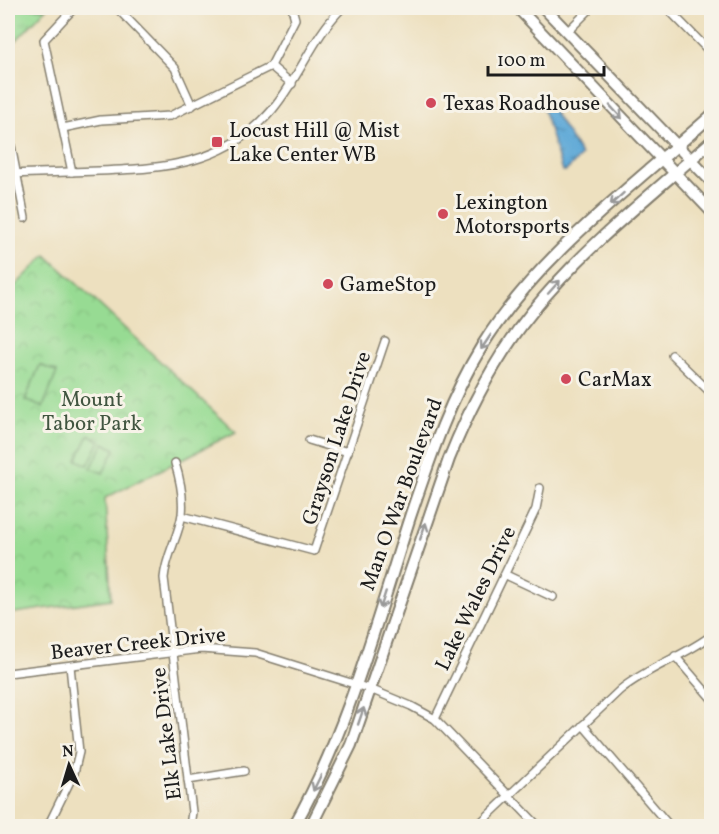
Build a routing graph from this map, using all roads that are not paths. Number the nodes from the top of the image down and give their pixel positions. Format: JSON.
{"nodes":[{"id":1,"x":74,"y":8,"type":"edge"},
{"id":2,"x":117,"y":8,"type":"edge"},
{"id":3,"x":292,"y":8,"type":"edge"},
{"id":4,"x":342,"y":8,"type":"edge"},
{"id":5,"x":518,"y":8,"type":"edge"},
{"id":6,"x":544,"y":8,"type":"edge"},
{"id":7,"x":591,"y":8,"type":"edge"},
{"id":8,"x":667,"y":8,"type":"edge"},
{"id":9,"x":567,"y":32,"type":"junction"},
{"id":10,"x":711,"y":53,"type":"edge"},
{"id":11,"x":271,"y":66,"type":"junction"},
{"id":12,"x":292,"y":84,"type":"junction"},
{"id":13,"x":192,"y":106,"type":"junction"},
{"id":14,"x":711,"y":116,"type":"edge"},
{"id":15,"x":63,"y":128,"type":"junction"},
{"id":16,"x":8,"y":130,"type":"edge"},
{"id":17,"x":711,"y":141,"type":"edge"},
{"id":18,"x":676,"y":146,"type":"junction"},
{"id":19,"x":661,"y":159,"type":"junction"},
{"id":20,"x":690,"y":160,"type":"junction"},
{"id":21,"x":72,"y":172,"type":"junction"},
{"id":22,"x":8,"y":174,"type":"edge"},
{"id":23,"x":16,"y":174,"type":"junction"},
{"id":24,"x":675,"y":174,"type":"junction"},
{"id":25,"x":711,"y":182,"type":"edge"},
{"id":26,"x":711,"y":212,"type":"edge"},
{"id":27,"x":25,"y":218,"type":"dead end"},
{"id":28,"x":385,"y":341,"type":"dead end"},
{"id":29,"x":672,"y":355,"type":"dead end"},
{"id":30,"x":711,"y":394,"type":"edge"},
{"id":31,"x":309,"y":440,"type":"dead end"},
{"id":32,"x":348,"y":453,"type":"junction"},
{"id":33,"x":175,"y":463,"type":"dead end"},
{"id":34,"x":540,"y":489,"type":"dead end"},
{"id":35,"x":182,"y":516,"type":"junction"},
{"id":36,"x":506,"y":575,"type":"junction"},
{"id":37,"x":552,"y":597,"type":"dead end"},
{"id":38,"x":711,"y":635,"type":"edge"},
{"id":39,"x":173,"y":653,"type":"junction"},
{"id":40,"x":675,"y":657,"type":"junction"},
{"id":41,"x":70,"y":666,"type":"junction"},
{"id":42,"x":8,"y":673,"type":"edge"},
{"id":43,"x":356,"y":684,"type":"junction"},
{"id":44,"x":370,"y":689,"type":"junction"},
{"id":45,"x":711,"y":699,"type":"edge"},
{"id":46,"x":435,"y":719,"type":"junction"},
{"id":47,"x":583,"y":725,"type":"junction"},
{"id":48,"x":244,"y":771,"type":"dead end"},
{"id":49,"x":188,"y":780,"type":"junction"},
{"id":50,"x":510,"y":795,"type":"junction"},
{"id":51,"x":667,"y":823,"type":"dead end"},
{"id":52,"x":48,"y":826,"type":"edge"},
{"id":53,"x":190,"y":826,"type":"edge"},
{"id":54,"x":294,"y":826,"type":"edge"},
{"id":55,"x":311,"y":826,"type":"edge"},
{"id":56,"x":477,"y":826,"type":"edge"},
{"id":57,"x":538,"y":826,"type":"edge"}],
"edges":[{"from":1,"to":15,"type":"street"},
{"from":2,"to":13,"type":"street"},
{"from":3,"to":11,"type":"street"},
{"from":4,"to":12,"type":"street"},
{"from":5,"to":19,"type":"main road","one_way":true},
{"from":6,"to":9,"type":"main road"},
{"from":7,"to":9,"type":"street"},
{"from":8,"to":10,"type":"street"},
{"from":9,"to":18,"type":"main road"},
{"from":11,"to":12,"type":"street"},
{"from":11,"to":13,"type":"street"},
{"from":12,"to":21,"type":"street"},
{"from":13,"to":15,"type":"street"},
{"from":14,"to":18,"type":"main road","name":"Man O War Boulevard"},
{"from":15,"to":21,"type":"street"},
{"from":16,"to":23,"type":"street"},
{"from":17,"to":20,"type":"main road","name":"Man O War Boulevard"},
{"from":18,"to":19,"type":"main road","name":"Man O War Boulevard"},
{"from":18,"to":20,"type":"main road"},
{"from":19,"to":24,"type":"main road"},
{"from":19,"to":43,"type":"main road","name":"Man O War Boulevard","one_way":true},
{"from":20,"to":24,"type":"main road","name":"Man O War Boulevard"},
{"from":20,"to":25,"type":"main road"},
{"from":21,"to":23,"type":"street"},
{"from":22,"to":23,"type":"street"},
{"from":23,"to":27,"type":"street"},
{"from":24,"to":26,"type":"main road"},
{"from":44,"to":24,"type":"main road","name":"Man O War Boulevard","one_way":true},
{"from":28,"to":32,"type":"street","name":"Grayson Lake Drive"},
{"from":29,"to":30,"type":"street"},
{"from":31,"to":32,"type":"street"},
{"from":32,"to":35,"type":"street","name":"Grayson Lake Drive"},
{"from":33,"to":35,"type":"street","name":"Elk Lake Drive"},
{"from":34,"to":36,"type":"street","name":"Lake Wales Drive"},
{"from":35,"to":39,"type":"street","name":"Elk Lake Drive"},
{"from":36,"to":37,"type":"street"},
{"from":36,"to":46,"type":"street","name":"Lake Wales Drive"},
{"from":38,"to":40,"type":"street"},
{"from":39,"to":41,"type":"street","name":"Beaver Creek Drive"},
{"from":39,"to":43,"type":"street","name":"Beaver Creek Drive"},
{"from":39,"to":49,"type":"street","name":"Elk Lake Drive"},
{"from":40,"to":45,"type":"street"},
{"from":40,"to":47,"type":"street"},
{"from":41,"to":42,"type":"street","name":"Beaver Creek Drive"},
{"from":41,"to":52,"type":"street"},
{"from":43,"to":44,"type":"street","name":"Beaver Creek Drive"},
{"from":43,"to":54,"type":"main road","name":"Man O War Boulevard","one_way":true},
{"from":44,"to":46,"type":"street","name":"Beaver Creek Drive"},
{"from":55,"to":44,"type":"main road","name":"Man O War Boulevard","one_way":true},
{"from":46,"to":50,"type":"street","name":"Beaver Creek Drive"},
{"from":47,"to":50,"type":"street"},
{"from":47,"to":51,"type":"street"},
{"from":48,"to":49,"type":"street"},
{"from":49,"to":53,"type":"street","name":"Elk Lake Drive"},
{"from":50,"to":56,"type":"street"},
{"from":50,"to":57,"type":"street","name":"Beaver Creek Drive"}]}
